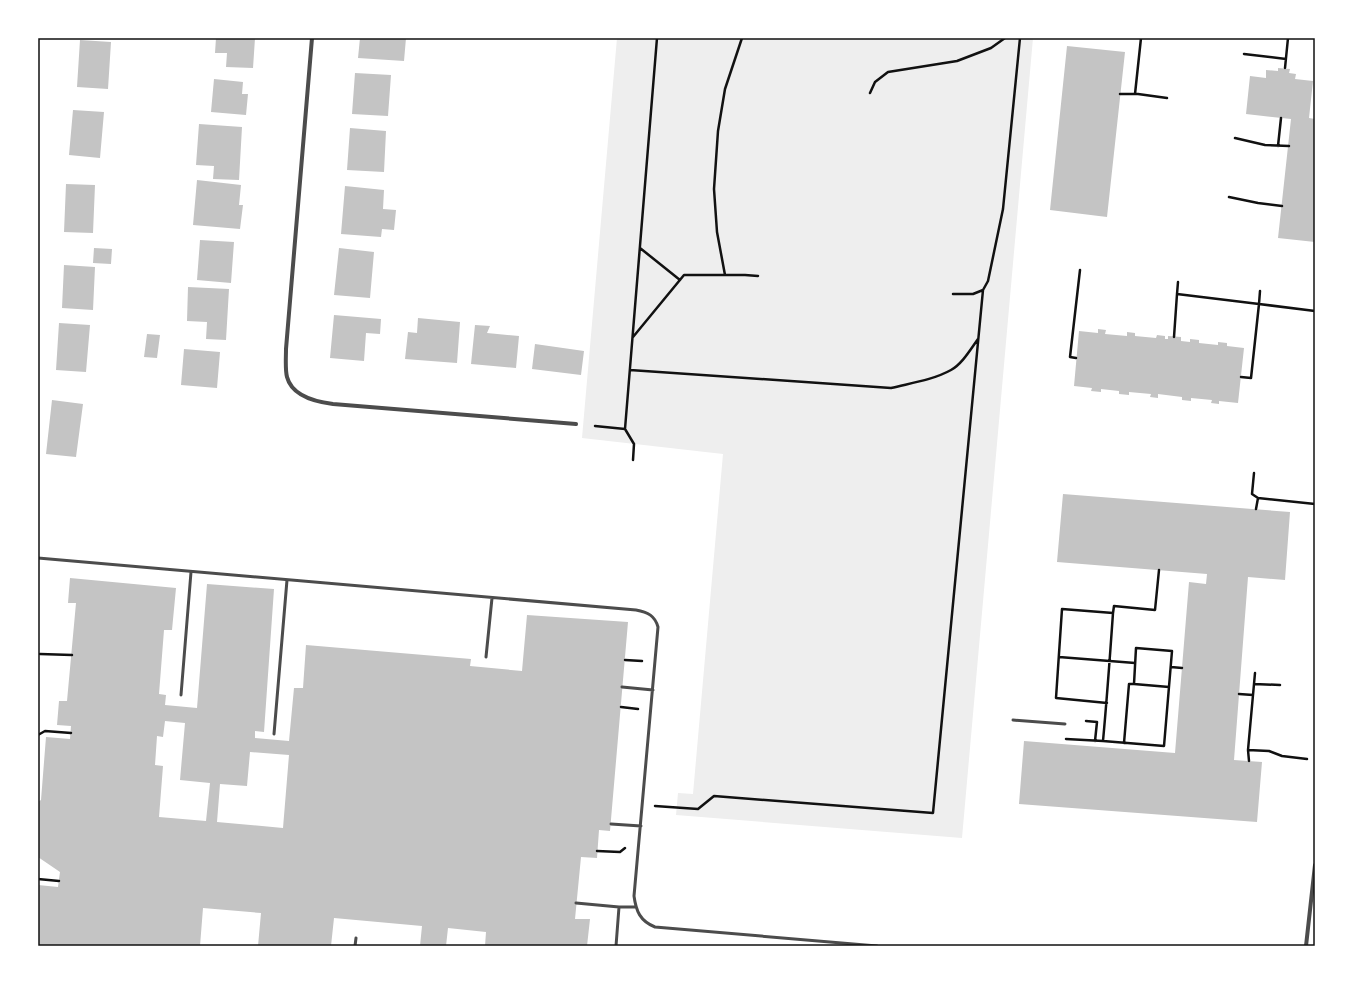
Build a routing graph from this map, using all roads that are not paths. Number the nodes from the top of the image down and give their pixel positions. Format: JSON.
{"nodes":[{"id":1,"x":312,"y":38,"type":"edge"},
{"id":2,"x":576,"y":424,"type":"dead end"},
{"id":3,"x":38,"y":558,"type":"edge"},
{"id":4,"x":191,"y":572,"type":"junction"},
{"id":5,"x":288,"y":580,"type":"junction"},
{"id":6,"x":492,"y":598,"type":"junction"},
{"id":7,"x":486,"y":657,"type":"dead end"},
{"id":8,"x":622,"y":688,"type":"dead end"},
{"id":9,"x":653,"y":690,"type":"junction"},
{"id":10,"x":181,"y":695,"type":"dead end"},
{"id":11,"x":1013,"y":720,"type":"dead end"},
{"id":12,"x":1065,"y":724,"type":"dead end"},
{"id":13,"x":274,"y":734,"type":"dead end"},
{"id":14,"x":611,"y":824,"type":"dead end"},
{"id":15,"x":641,"y":826,"type":"junction"},
{"id":16,"x":1315,"y":865,"type":"edge"},
{"id":17,"x":576,"y":903,"type":"dead end"},
{"id":18,"x":619,"y":907,"type":"junction"},
{"id":19,"x":635,"y":907,"type":"junction"},
{"id":20,"x":356,"y":938,"type":"dead end"},
{"id":21,"x":355,"y":946,"type":"edge"},
{"id":22,"x":616,"y":946,"type":"edge"},
{"id":23,"x":877,"y":946,"type":"edge"},
{"id":24,"x":1306,"y":946,"type":"edge"}],
"edges":[{"from":1,"to":2,"type":"street"},
{"from":3,"to":4,"type":"lane"},
{"from":4,"to":5,"type":"lane"},
{"from":4,"to":10,"type":"lane"},
{"from":5,"to":6,"type":"lane"},
{"from":5,"to":13,"type":"lane"},
{"from":6,"to":7,"type":"lane"},
{"from":6,"to":9,"type":"lane"},
{"from":8,"to":9,"type":"lane"},
{"from":9,"to":15,"type":"lane"},
{"from":11,"to":12,"type":"lane"},
{"from":14,"to":15,"type":"lane"},
{"from":15,"to":19,"type":"lane"},
{"from":16,"to":24,"type":"street"},
{"from":17,"to":18,"type":"lane"},
{"from":18,"to":19,"type":"lane"},
{"from":18,"to":22,"type":"lane"},
{"from":19,"to":23,"type":"lane"},
{"from":20,"to":21,"type":"lane"}]}
